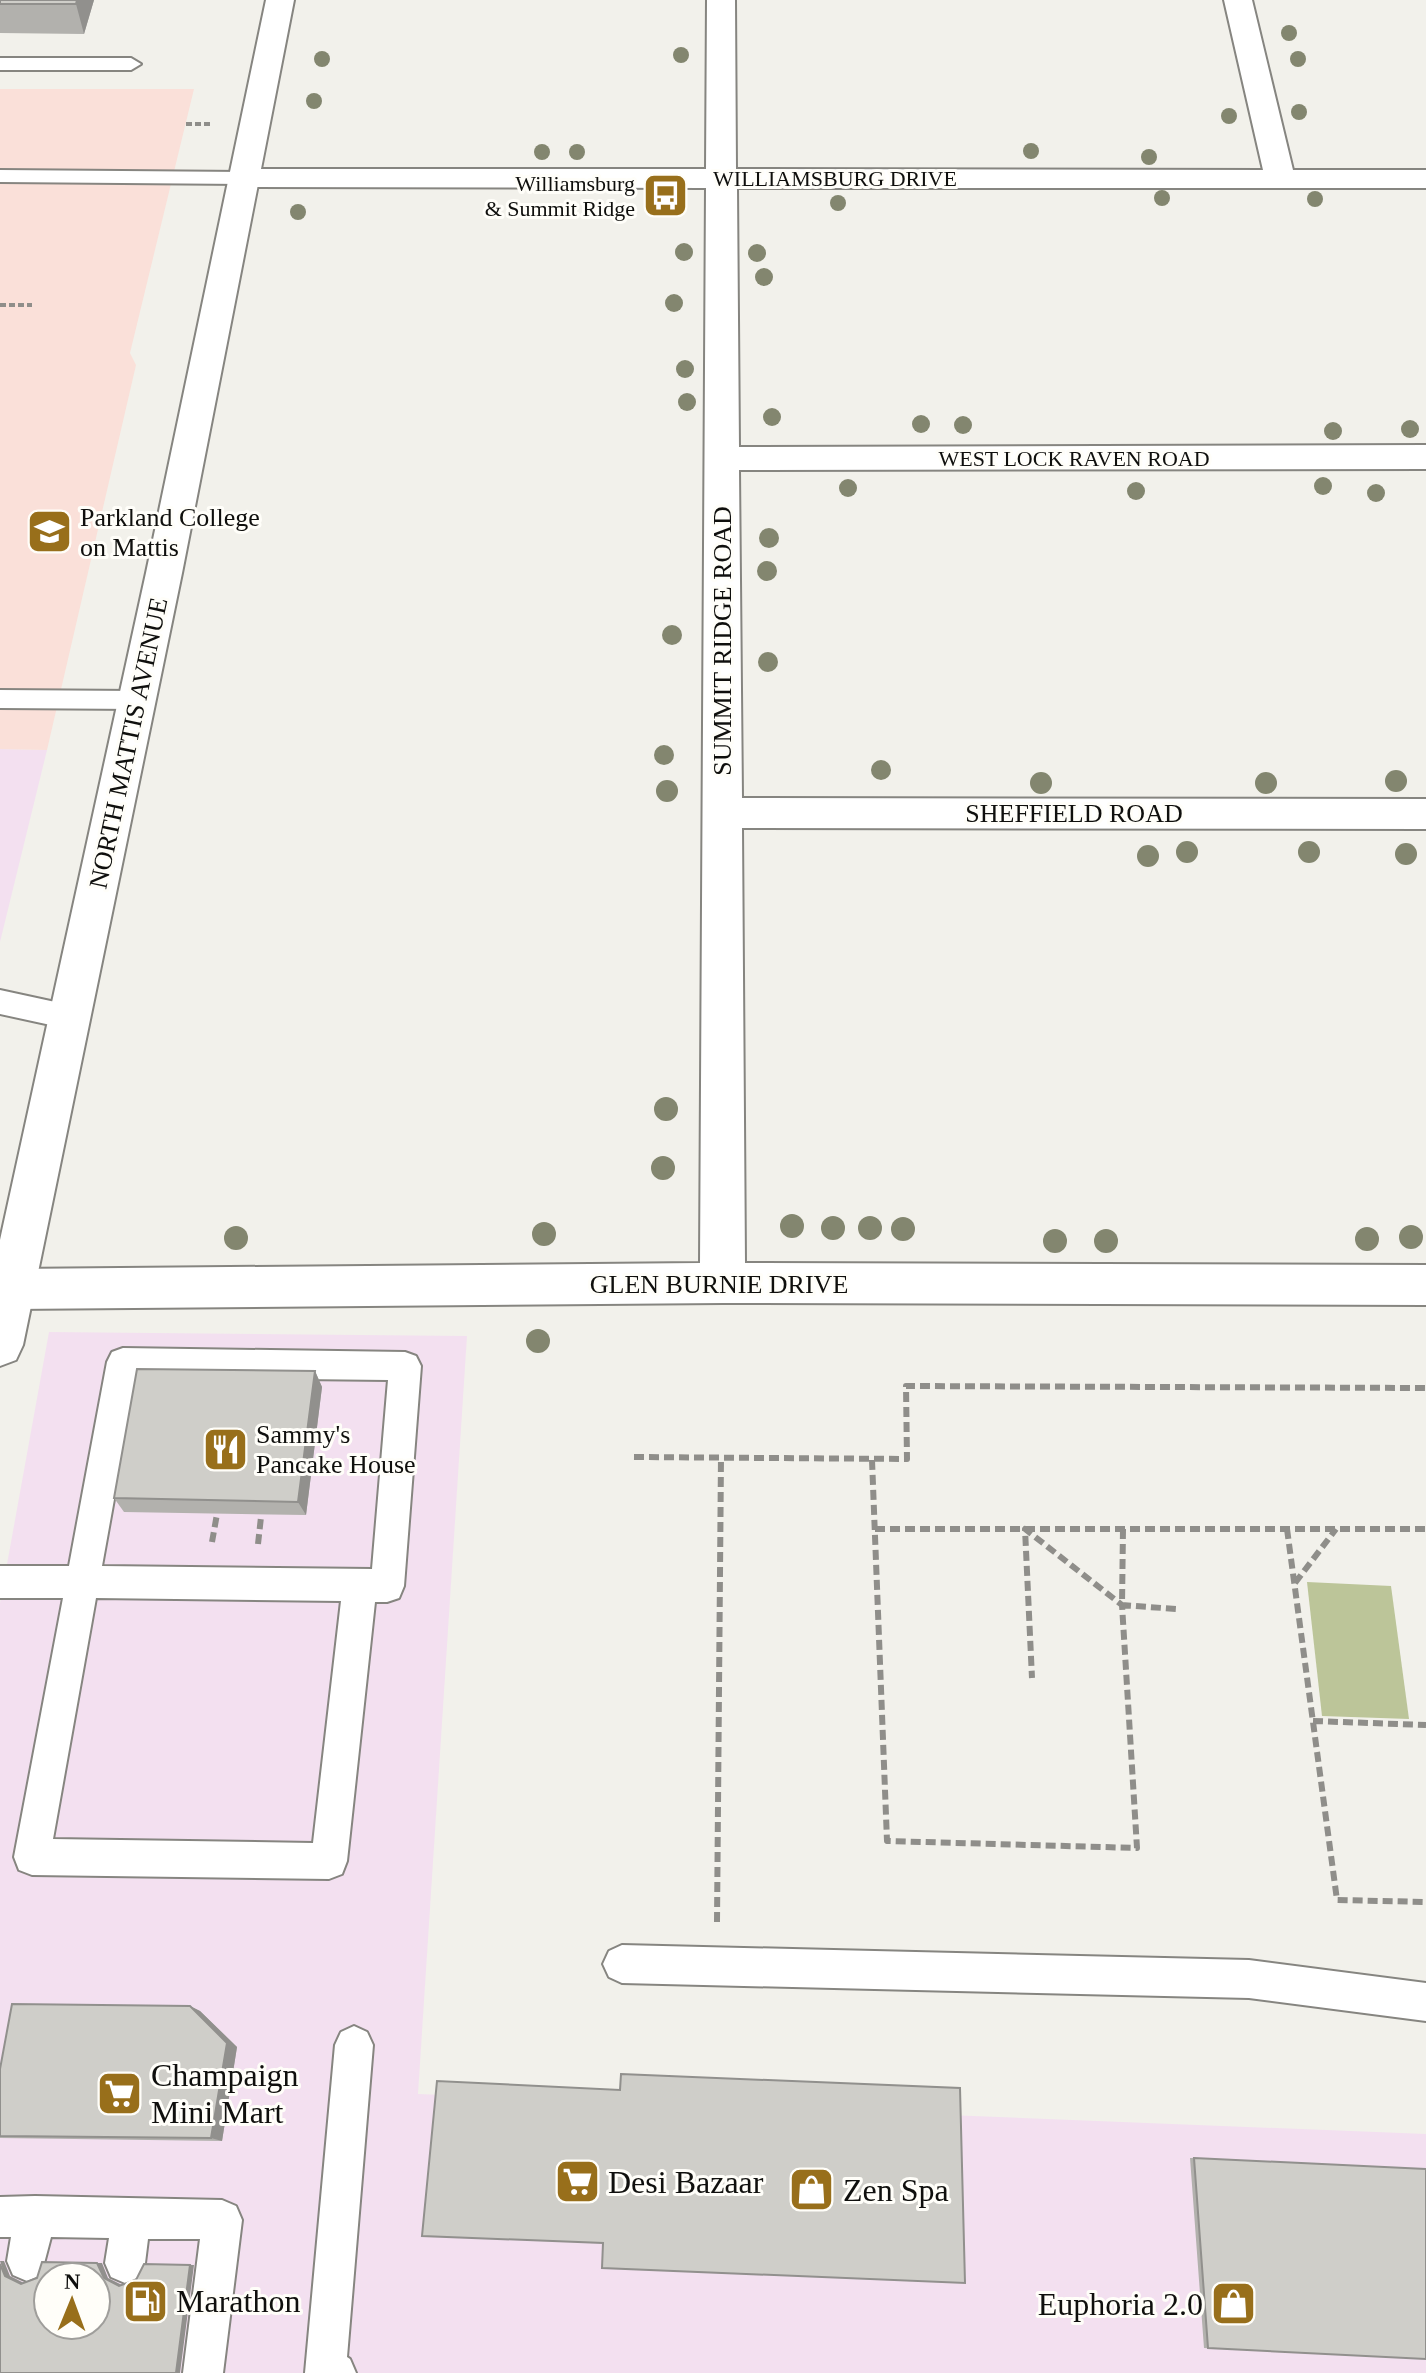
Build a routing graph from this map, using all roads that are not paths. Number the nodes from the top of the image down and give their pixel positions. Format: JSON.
{"nodes":[{"id":1,"x":280,"y":0,"type":"edge"},
{"id":2,"x":721,"y":0,"type":"edge"},
{"id":3,"x":1238,"y":0,"type":"edge"},
{"id":4,"x":0,"y":64,"type":"edge"},
{"id":5,"x":131,"y":64,"type":"dead end"},
{"id":6,"x":0,"y":176,"type":"edge"},
{"id":7,"x":244,"y":178,"type":"junction"},
{"id":8,"x":719,"y":178,"type":"junction"},
{"id":9,"x":1280,"y":179,"type":"junction"},
{"id":10,"x":1426,"y":179,"type":"edge"},
{"id":11,"x":1426,"y":457,"type":"edge"},
{"id":12,"x":722,"y":459,"type":"junction"},
{"id":13,"x":0,"y":699,"type":"edge"},
{"id":14,"x":137,"y":700,"type":"junction"},
{"id":15,"x":723,"y":813,"type":"junction"},
{"id":16,"x":1426,"y":814,"type":"edge"},
{"id":17,"x":0,"y":1002,"type":"edge"},
{"id":18,"x":69,"y":1017,"type":"junction"},
{"id":19,"x":723,"y":1283,"type":"junction"},
{"id":20,"x":1426,"y":1285,"type":"edge"},
{"id":21,"x":12,"y":1289,"type":"junction"},
{"id":22,"x":0,"y":1342,"type":"edge"},
{"id":23,"x":0,"y":1582,"type":"edge"},
{"id":24,"x":83,"y":1582,"type":"junction"},
{"id":25,"x":360,"y":1585,"type":"junction"},
{"id":26,"x":622,"y":1964,"type":"dead end"},
{"id":27,"x":1426,"y":2002,"type":"edge"},
{"id":28,"x":354,"y":2045,"type":"dead end"},
{"id":29,"x":17,"y":2216,"type":"edge"},
{"id":30,"x":131,"y":2218,"type":"junction"},
{"id":31,"x":27,"y":2261,"type":"dead end"},
{"id":32,"x":125,"y":2263,"type":"dead end"},
{"id":33,"x":203,"y":2373,"type":"edge"},
{"id":34,"x":336,"y":2373,"type":"edge"}],
"edges":[{"from":1,"to":7,"type":"street","name":"NORTH MATTIS AVENUE"},
{"from":2,"to":8,"type":"street","name":"SUMMIT RIDGE ROAD"},
{"from":3,"to":9,"type":"street"},
{"from":4,"to":5,"type":"lane"},
{"from":6,"to":7,"type":"lane"},
{"from":7,"to":8,"type":"street","name":"WILLIAMSBURG DRIVE"},
{"from":7,"to":14,"type":"street","name":"NORTH MATTIS AVENUE"},
{"from":8,"to":9,"type":"street","name":"WILLIAMSBURG DRIVE"},
{"from":8,"to":12,"type":"street","name":"SUMMIT RIDGE ROAD"},
{"from":9,"to":10,"type":"street","name":"WILLIAMSBURG DRIVE"},
{"from":11,"to":12,"type":"street","name":"WEST LOCK RAVEN ROAD"},
{"from":12,"to":15,"type":"street","name":"SUMMIT RIDGE ROAD"},
{"from":13,"to":14,"type":"lane"},
{"from":14,"to":18,"type":"street","name":"NORTH MATTIS AVENUE"},
{"from":15,"to":16,"type":"street","name":"SHEFFIELD ROAD"},
{"from":15,"to":19,"type":"street","name":"SUMMIT RIDGE ROAD"},
{"from":17,"to":18,"type":"lane"},
{"from":18,"to":21,"type":"street","name":"NORTH MATTIS AVENUE"},
{"from":19,"to":20,"type":"street","name":"GLEN BURNIE DRIVE"},
{"from":19,"to":21,"type":"street","name":"GLEN BURNIE DRIVE"},
{"from":21,"to":22,"type":"street","name":"NORTH MATTIS AVENUE"},
{"from":23,"to":24,"type":"lane"},
{"from":24,"to":25,"type":"lane"},
{"from":24,"to":25,"type":"lane"},
{"from":24,"to":25,"type":"lane"},
{"from":26,"to":27,"type":"lane"},
{"from":28,"to":34,"type":"lane"},
{"from":29,"to":30,"type":"lane"},
{"from":29,"to":31,"type":"lane"},
{"from":30,"to":32,"type":"lane"},
{"from":30,"to":33,"type":"lane"}]}
